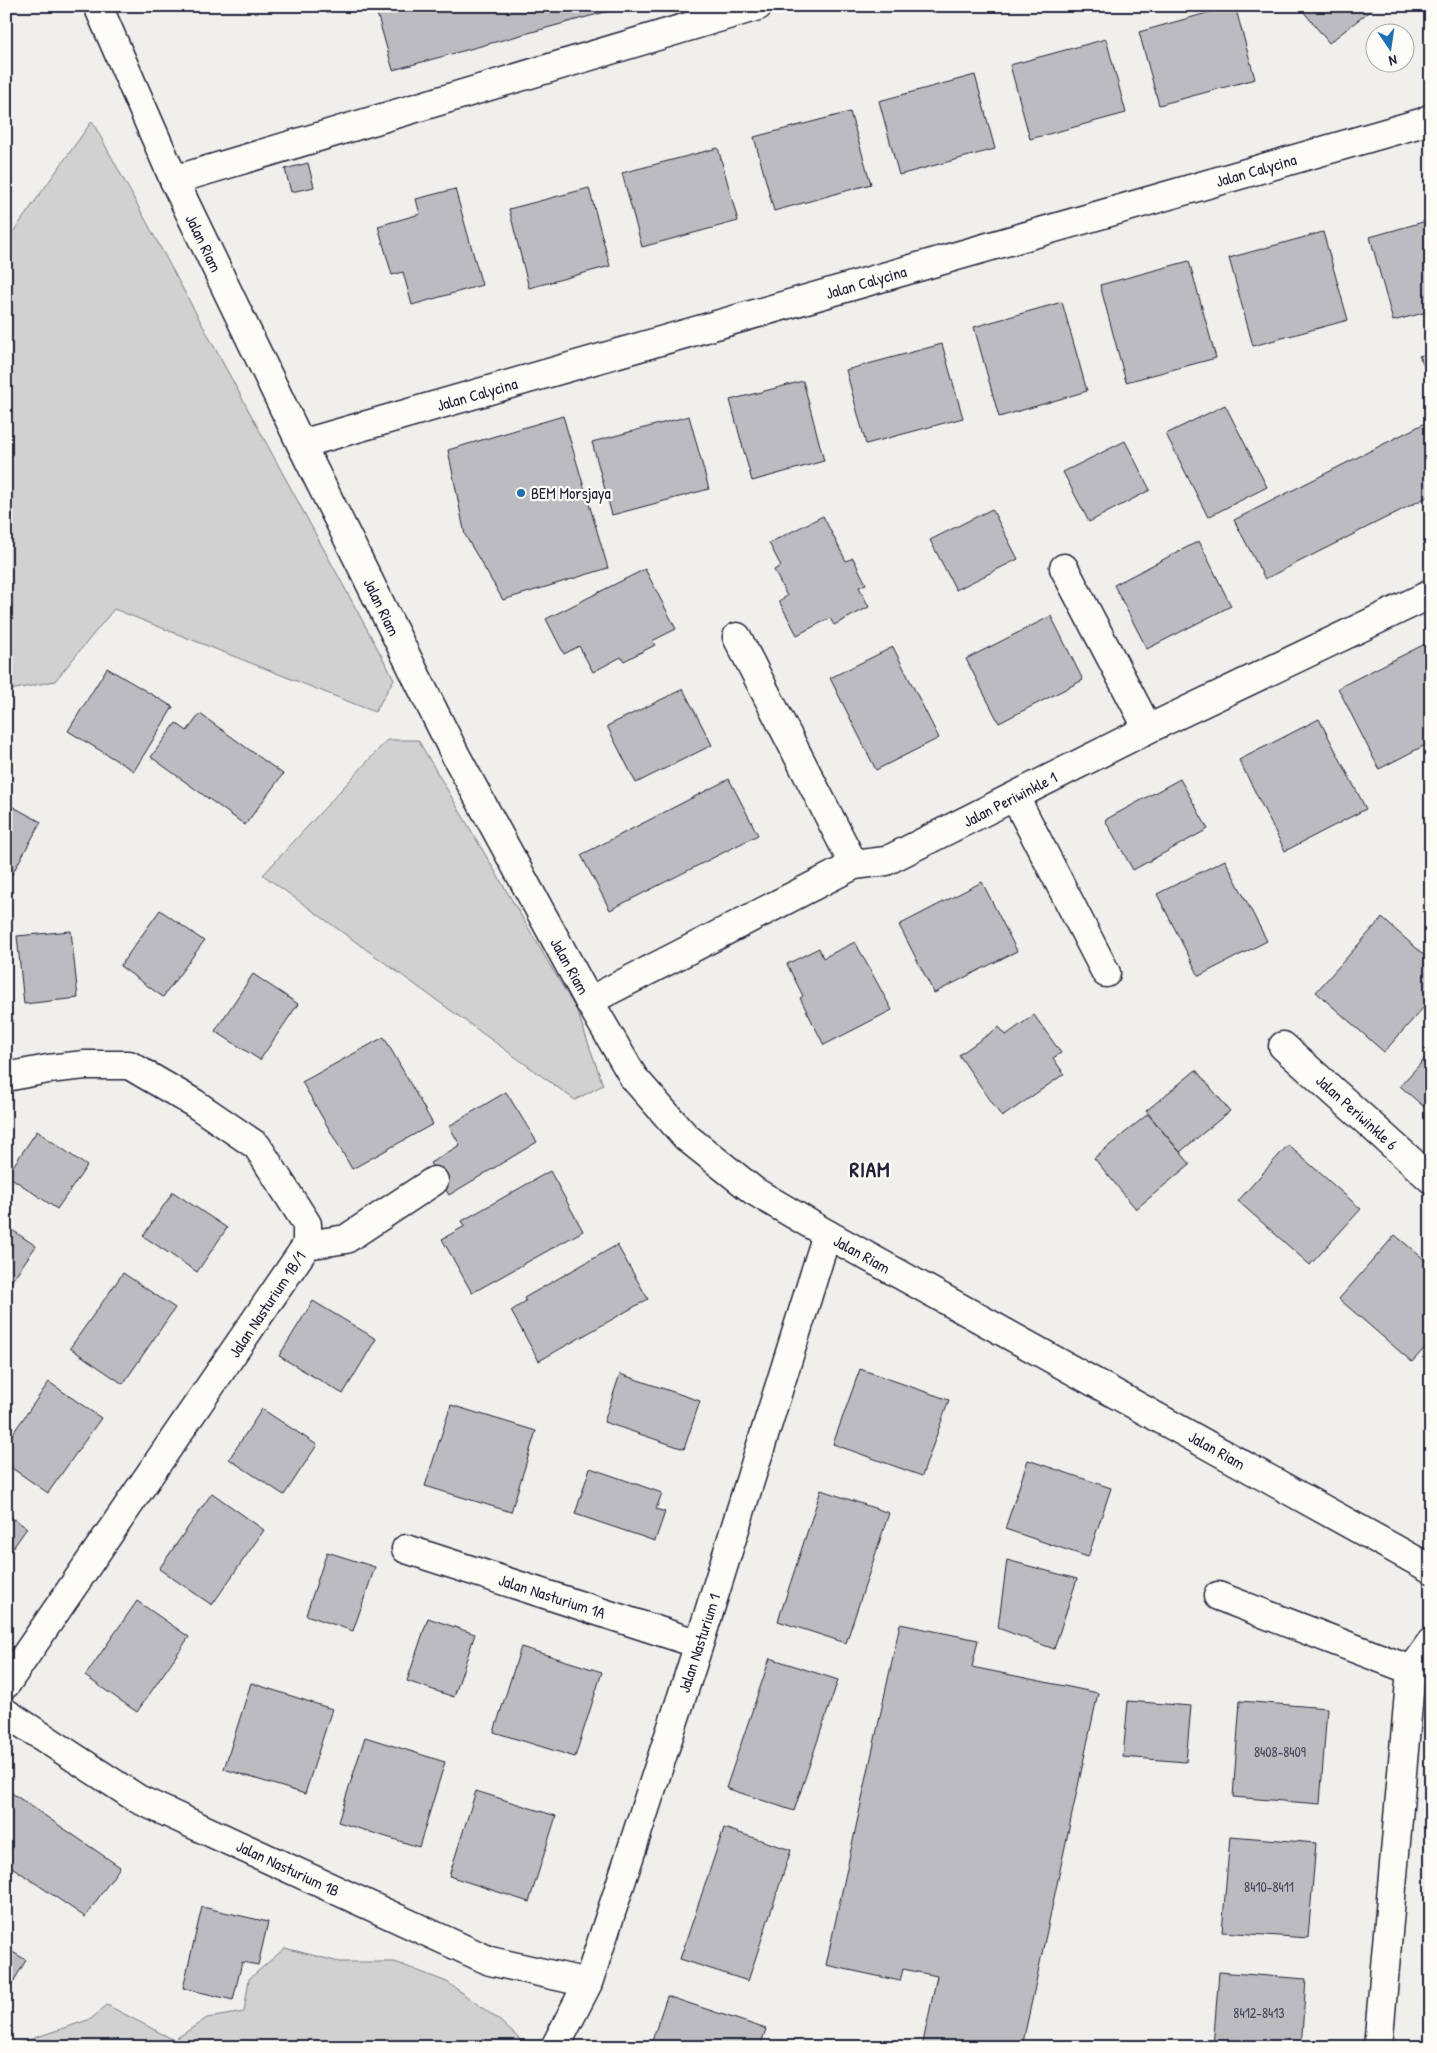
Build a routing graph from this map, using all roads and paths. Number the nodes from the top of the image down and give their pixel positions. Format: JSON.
{"nodes":[{"id":1,"x":98,"y":6,"type":"edge"},
{"id":2,"x":758,"y":6,"type":"edge"},
{"id":3,"x":1431,"y":118,"type":"edge"},
{"id":4,"x":174,"y":180,"type":"junction"},
{"id":5,"x":301,"y":444,"type":"junction"},
{"id":6,"x":1064,"y":568,"type":"dead end"},
{"id":7,"x":1431,"y":594,"type":"edge"},
{"id":8,"x":737,"y":637,"type":"dead end"},
{"id":9,"x":1148,"y":729,"type":"junction"},
{"id":10,"x":1015,"y":797,"type":"junction"},
{"id":11,"x":854,"y":864,"type":"junction"},
{"id":12,"x":1106,"y":973,"type":"dead end"},
{"id":13,"x":589,"y":1001,"type":"junction"},
{"id":14,"x":1284,"y":1046,"type":"dead end"},
{"id":15,"x":6,"y":1078,"type":"edge"},
{"id":16,"x":1431,"y":1179,"type":"edge"},
{"id":17,"x":434,"y":1181,"type":"dead end"},
{"id":18,"x":827,"y":1234,"type":"junction"},
{"id":19,"x":307,"y":1245,"type":"junction"},
{"id":20,"x":406,"y":1549,"type":"dead end"},
{"id":21,"x":1431,"y":1569,"type":"edge"},
{"id":22,"x":1218,"y":1596,"type":"dead end"},
{"id":23,"x":1431,"y":1642,"type":"edge"},
{"id":24,"x":699,"y":1644,"type":"junction"},
{"id":25,"x":1411,"y":1670,"type":"junction"},
{"id":26,"x":6,"y":1684,"type":"edge"},
{"id":27,"x":6,"y":1713,"type":"edge"},
{"id":28,"x":588,"y":1983,"type":"junction"},
{"id":29,"x":555,"y":2047,"type":"edge"},
{"id":30,"x":1378,"y":2047,"type":"edge"}],
"edges":[{"from":1,"to":4,"type":"street","name":"Jalan Riam"},
{"from":2,"to":4,"type":"street"},
{"from":3,"to":5,"type":"street","name":"Jalan Calycina"},
{"from":4,"to":5,"type":"street","name":"Jalan Riam"},
{"from":5,"to":13,"type":"street","name":"Jalan Riam"},
{"from":6,"to":9,"type":"street"},
{"from":7,"to":9,"type":"street","name":"Jalan Periwinkle 1"},
{"from":8,"to":11,"type":"street"},
{"from":9,"to":10,"type":"street","name":"Jalan Periwinkle 1"},
{"from":10,"to":11,"type":"street","name":"Jalan Periwinkle 1"},
{"from":10,"to":12,"type":"street"},
{"from":11,"to":13,"type":"street","name":"Jalan Periwinkle 1"},
{"from":13,"to":18,"type":"street","name":"Jalan Riam"},
{"from":14,"to":16,"type":"street","name":"Jalan Periwinkle 6"},
{"from":15,"to":19,"type":"street","name":"Jalan Nasturium 1B/1"},
{"from":17,"to":19,"type":"street"},
{"from":18,"to":21,"type":"street","name":"Jalan Riam"},
{"from":18,"to":24,"type":"street","name":"Jalan Nasturium 1"},
{"from":19,"to":26,"type":"street","name":"Jalan Nasturium 1B/1"},
{"from":20,"to":24,"type":"street","name":"Jalan Nasturium 1A"},
{"from":22,"to":25,"type":"street"},
{"from":23,"to":25,"type":"street"},
{"from":24,"to":28,"type":"street","name":"Jalan Nasturium 1"},
{"from":25,"to":30,"type":"street"},
{"from":27,"to":28,"type":"street","name":"Jalan Nasturium 1B"},
{"from":28,"to":29,"type":"street","name":"Jalan Nasturium 1"}]}
